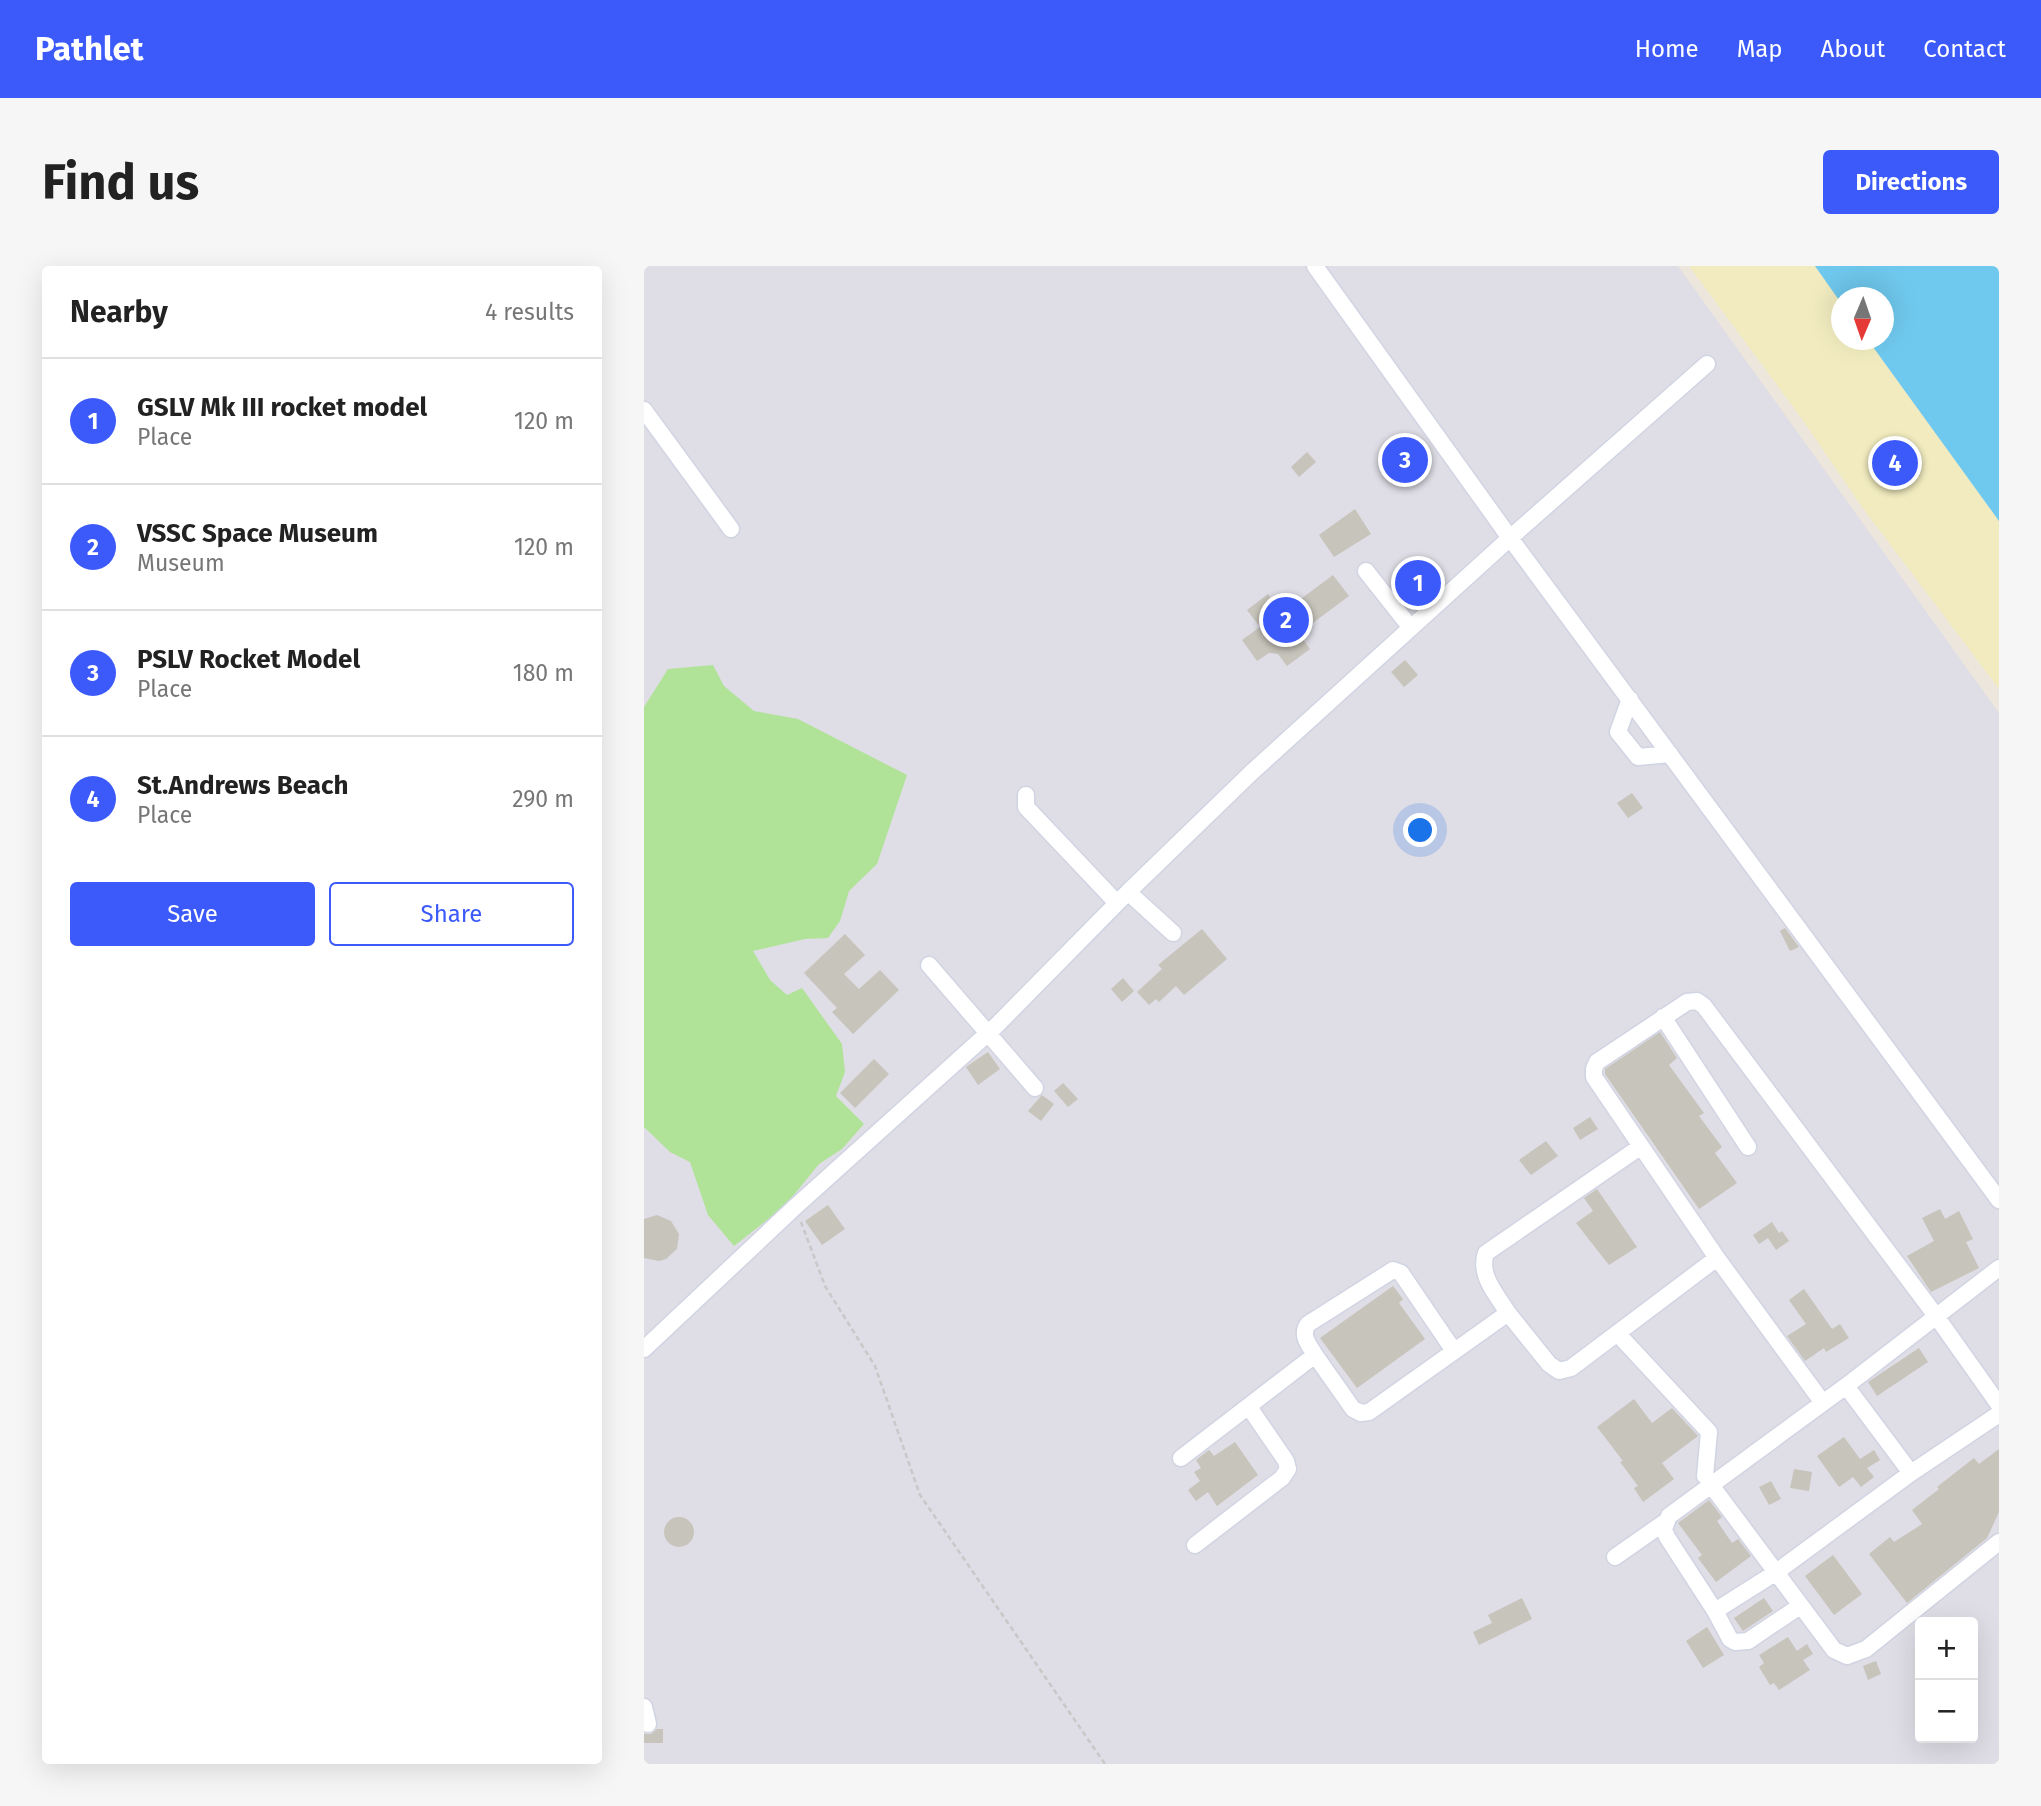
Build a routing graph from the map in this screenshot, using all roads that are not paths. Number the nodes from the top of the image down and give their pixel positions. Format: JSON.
{"nodes":[{"id":1,"x":1315,"y":266,"type":"edge"},
{"id":2,"x":1707,"y":365,"type":"dead end"},
{"id":3,"x":644,"y":410,"type":"edge"},
{"id":4,"x":731,"y":529,"type":"dead end"},
{"id":5,"x":1510,"y":538,"type":"junction"},
{"id":6,"x":1366,"y":571,"type":"dead end"},
{"id":7,"x":1411,"y":628,"type":"junction"},
{"id":8,"x":1630,"y":699,"type":"junction"},
{"id":9,"x":1670,"y":754,"type":"junction"},
{"id":10,"x":1026,"y":795,"type":"dead end"},
{"id":11,"x":1122,"y":897,"type":"junction"},
{"id":12,"x":1173,"y":933,"type":"dead end"},
{"id":13,"x":929,"y":965,"type":"dead end"},
{"id":14,"x":1663,"y":1017,"type":"junction"},
{"id":15,"x":987,"y":1034,"type":"junction"},
{"id":16,"x":1035,"y":1088,"type":"dead end"},
{"id":17,"x":1640,"y":1147,"type":"junction"},
{"id":18,"x":1748,"y":1147,"type":"dead end"},
{"id":19,"x":1999,"y":1200,"type":"edge"},
{"id":20,"x":1717,"y":1258,"type":"junction"},
{"id":21,"x":1999,"y":1268,"type":"edge"},
{"id":22,"x":1508,"y":1313,"type":"junction"},
{"id":23,"x":1936,"y":1316,"type":"junction"},
{"id":24,"x":1617,"y":1333,"type":"junction"},
{"id":25,"x":644,"y":1349,"type":"edge"},
{"id":26,"x":1454,"y":1351,"type":"junction"},
{"id":27,"x":1315,"y":1355,"type":"junction"},
{"id":28,"x":1846,"y":1386,"type":"junction"},
{"id":29,"x":1823,"y":1403,"type":"junction"},
{"id":30,"x":1999,"y":1405,"type":"edge"},
{"id":31,"x":1249,"y":1407,"type":"junction"},
{"id":32,"x":1999,"y":1414,"type":"edge"},
{"id":33,"x":1181,"y":1458,"type":"dead end"},
{"id":34,"x":1911,"y":1473,"type":"junction"},
{"id":35,"x":1708,"y":1480,"type":"junction"},
{"id":36,"x":1665,"y":1522,"type":"junction"},
{"id":37,"x":1999,"y":1542,"type":"edge"},
{"id":38,"x":1195,"y":1545,"type":"dead end"},
{"id":39,"x":1615,"y":1557,"type":"dead end"},
{"id":40,"x":1775,"y":1573,"type":"junction"},
{"id":41,"x":1800,"y":1606,"type":"junction"},
{"id":42,"x":1715,"y":1611,"type":"junction"},
{"id":43,"x":644,"y":1707,"type":"edge"},
{"id":44,"x":648,"y":1724,"type":"dead end"}],
"edges":[{"from":1,"to":5,"type":"street"},
{"from":2,"to":5,"type":"street"},
{"from":3,"to":4,"type":"street"},
{"from":5,"to":7,"type":"street"},
{"from":5,"to":8,"type":"street"},
{"from":6,"to":7,"type":"street"},
{"from":7,"to":11,"type":"street"},
{"from":8,"to":9,"type":"street"},
{"from":8,"to":9,"type":"street"},
{"from":9,"to":19,"type":"street"},
{"from":10,"to":11,"type":"street"},
{"from":11,"to":12,"type":"street"},
{"from":11,"to":15,"type":"street"},
{"from":13,"to":15,"type":"street"},
{"from":14,"to":17,"type":"street"},
{"from":14,"to":18,"type":"street"},
{"from":14,"to":23,"type":"street"},
{"from":15,"to":16,"type":"street"},
{"from":15,"to":25,"type":"street"},
{"from":17,"to":20,"type":"street"},
{"from":17,"to":22,"type":"street"},
{"from":20,"to":24,"type":"street"},
{"from":20,"to":29,"type":"street"},
{"from":21,"to":23,"type":"street"},
{"from":22,"to":24,"type":"street"},
{"from":22,"to":26,"type":"street"},
{"from":23,"to":28,"type":"street"},
{"from":23,"to":30,"type":"street"},
{"from":24,"to":35,"type":"street"},
{"from":26,"to":27,"type":"street"},
{"from":26,"to":27,"type":"street"},
{"from":27,"to":31,"type":"street"},
{"from":28,"to":29,"type":"street"},
{"from":28,"to":34,"type":"street"},
{"from":29,"to":35,"type":"street"},
{"from":31,"to":33,"type":"street"},
{"from":31,"to":38,"type":"street"},
{"from":32,"to":34,"type":"street"},
{"from":34,"to":40,"type":"street"},
{"from":35,"to":36,"type":"street"},
{"from":35,"to":40,"type":"street"},
{"from":36,"to":39,"type":"street"},
{"from":36,"to":42,"type":"street"},
{"from":37,"to":41,"type":"street"},
{"from":40,"to":41,"type":"street"},
{"from":40,"to":42,"type":"street"},
{"from":41,"to":42,"type":"street"},
{"from":43,"to":44,"type":"street"}]}
